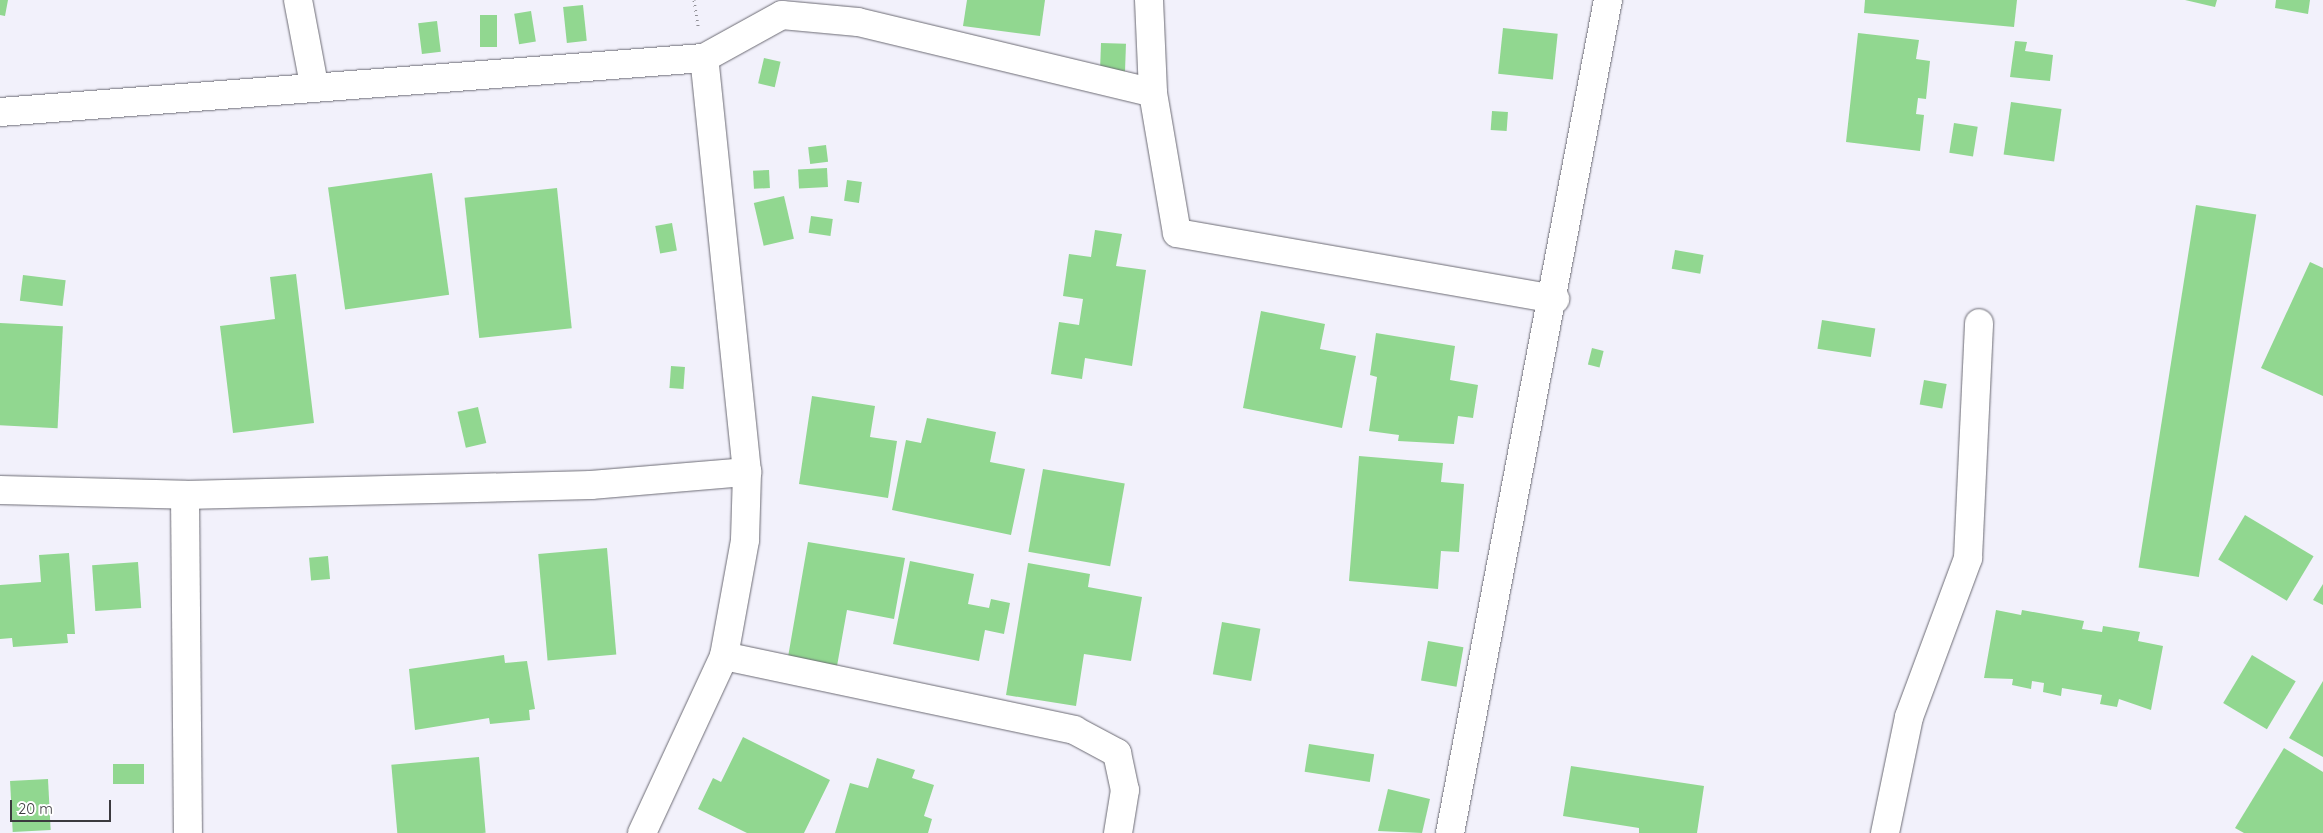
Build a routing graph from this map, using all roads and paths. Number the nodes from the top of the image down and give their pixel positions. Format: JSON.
{"nodes":[{"id":1,"x":298,"y":0,"type":"edge"},
{"id":2,"x":1149,"y":0,"type":"edge"},
{"id":3,"x":1608,"y":0,"type":"edge"},
{"id":4,"x":704,"y":58,"type":"junction"},
{"id":5,"x":314,"y":85,"type":"junction"},
{"id":6,"x":1153,"y":93,"type":"junction"},
{"id":7,"x":0,"y":112,"type":"edge"},
{"id":8,"x":1555,"y":299,"type":"junction"},
{"id":9,"x":1979,"y":323,"type":"dead end"},
{"id":10,"x":747,"y":472,"type":"junction"},
{"id":11,"x":0,"y":490,"type":"edge"},
{"id":12,"x":185,"y":496,"type":"junction"},
{"id":13,"x":724,"y":656,"type":"junction"},
{"id":14,"x":188,"y":833,"type":"edge"},
{"id":15,"x":642,"y":833,"type":"edge"},
{"id":16,"x":1118,"y":833,"type":"edge"},
{"id":17,"x":1450,"y":833,"type":"edge"},
{"id":18,"x":1885,"y":833,"type":"edge"}],
"edges":[{"from":1,"to":5,"type":"street"},
{"from":2,"to":6,"type":"street"},
{"from":3,"to":8,"type":"street"},
{"from":4,"to":5,"type":"street"},
{"from":4,"to":6,"type":"street"},
{"from":4,"to":10,"type":"street"},
{"from":5,"to":7,"type":"street"},
{"from":6,"to":8,"type":"street"},
{"from":8,"to":17,"type":"street"},
{"from":9,"to":18,"type":"street"},
{"from":10,"to":12,"type":"street"},
{"from":10,"to":13,"type":"street"},
{"from":11,"to":12,"type":"street"},
{"from":12,"to":14,"type":"street"},
{"from":13,"to":15,"type":"street"},
{"from":13,"to":16,"type":"street"}]}
